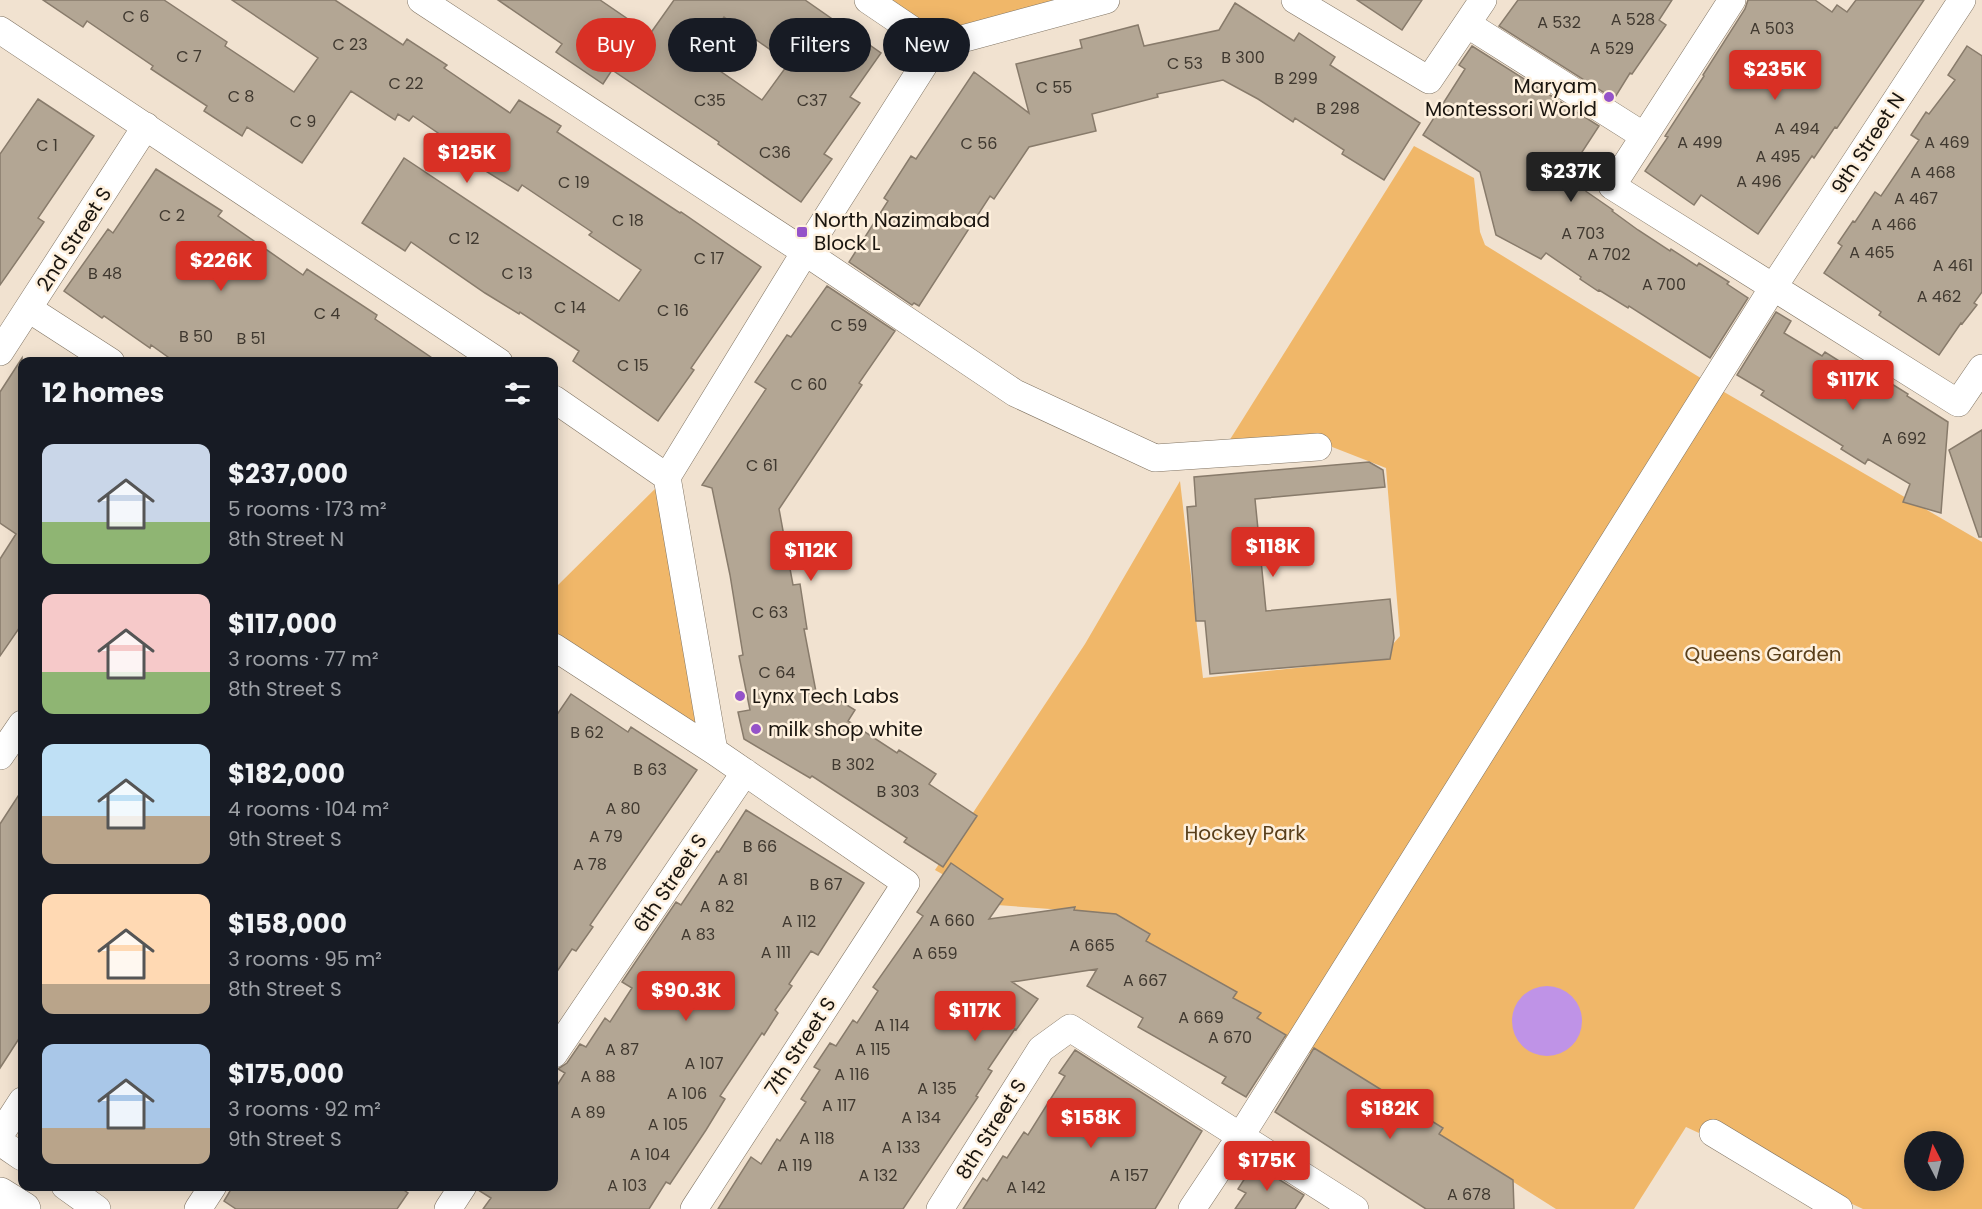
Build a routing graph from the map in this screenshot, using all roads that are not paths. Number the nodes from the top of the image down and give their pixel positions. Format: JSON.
{"nodes":[{"id":1,"x":421,"y":0,"type":"edge"},
{"id":2,"x":868,"y":0,"type":"edge"},
{"id":3,"x":1106,"y":0,"type":"edge"},
{"id":4,"x":1295,"y":0,"type":"edge"},
{"id":5,"x":1483,"y":0,"type":"edge"},
{"id":6,"x":1732,"y":0,"type":"edge"},
{"id":7,"x":1962,"y":0,"type":"edge"},
{"id":8,"x":895,"y":18,"type":"edge"},
{"id":9,"x":1467,"y":24,"type":"junction"},
{"id":10,"x":0,"y":30,"type":"edge"},
{"id":11,"x":970,"y":37,"type":"edge"},
{"id":12,"x":919,"y":72,"type":"edge"},
{"id":13,"x":146,"y":126,"type":"junction"},
{"id":14,"x":1644,"y":136,"type":"junction"},
{"id":15,"x":805,"y":252,"type":"junction"},
{"id":16,"x":1774,"y":286,"type":"junction"},
{"id":17,"x":29,"y":309,"type":"junction"},
{"id":18,"x":0,"y":352,"type":"edge"},
{"id":19,"x":103,"y":357,"type":"edge"},
{"id":20,"x":492,"y":357,"type":"edge"},
{"id":21,"x":1982,"y":368,"type":"edge"},
{"id":22,"x":558,"y":402,"type":"edge"},
{"id":23,"x":1318,"y":447,"type":"dead end"},
{"id":24,"x":667,"y":477,"type":"junction"},
{"id":25,"x":558,"y":658,"type":"edge"},
{"id":26,"x":18,"y":730,"type":"edge"},
{"id":27,"x":714,"y":751,"type":"junction"},
{"id":28,"x":0,"y":756,"type":"edge"},
{"id":29,"x":745,"y":772,"type":"junction"},
{"id":30,"x":558,"y":1048,"type":"edge"},
{"id":31,"x":18,"y":1107,"type":"edge"},
{"id":32,"x":1713,"y":1133,"type":"dead end"},
{"id":33,"x":0,"y":1135,"type":"edge"},
{"id":34,"x":1240,"y":1137,"type":"junction"},
{"id":35,"x":0,"y":1142,"type":"edge"},
{"id":36,"x":18,"y":1154,"type":"edge"},
{"id":37,"x":72,"y":1191,"type":"edge"},
{"id":38,"x":210,"y":1191,"type":"edge"},
{"id":39,"x":460,"y":1191,"type":"edge"},
{"id":40,"x":0,"y":1194,"type":"edge"},
{"id":41,"x":24,"y":1209,"type":"edge"},
{"id":42,"x":97,"y":1209,"type":"edge"},
{"id":43,"x":198,"y":1209,"type":"edge"},
{"id":44,"x":448,"y":1209,"type":"edge"},
{"id":45,"x":694,"y":1209,"type":"edge"},
{"id":46,"x":940,"y":1209,"type":"edge"},
{"id":47,"x":1192,"y":1209,"type":"edge"},
{"id":48,"x":1355,"y":1209,"type":"edge"},
{"id":49,"x":1839,"y":1209,"type":"edge"}],
"edges":[{"from":1,"to":15,"type":"street"},
{"from":2,"to":8,"type":"street"},
{"from":3,"to":11,"type":"street"},
{"from":4,"to":9,"type":"street"},
{"from":5,"to":9,"type":"street"},
{"from":6,"to":14,"type":"street"},
{"from":7,"to":16,"type":"street","name":"9th Street N"},
{"from":9,"to":14,"type":"street"},
{"from":10,"to":13,"type":"street"},
{"from":12,"to":15,"type":"street"},
{"from":13,"to":17,"type":"street","name":"2nd Street S"},
{"from":13,"to":20,"type":"street"},
{"from":14,"to":16,"type":"street"},
{"from":15,"to":23,"type":"street"},
{"from":15,"to":24,"type":"street"},
{"from":16,"to":21,"type":"street"},
{"from":16,"to":34,"type":"street","name":"9th Street N"},
{"from":17,"to":18,"type":"street","name":"2nd Street S"},
{"from":17,"to":19,"type":"street"},
{"from":22,"to":24,"type":"street"},
{"from":24,"to":27,"type":"street"},
{"from":25,"to":27,"type":"street"},
{"from":26,"to":28,"type":"street"},
{"from":27,"to":29,"type":"street"},
{"from":29,"to":30,"type":"street","name":"6th Street S"},
{"from":29,"to":45,"type":"street","name":"7th Street S"},
{"from":31,"to":33,"type":"street"},
{"from":32,"to":49,"type":"street"},
{"from":34,"to":46,"type":"street","name":"8th Street S"},
{"from":34,"to":47,"type":"street","name":"9th Street N"},
{"from":34,"to":48,"type":"street"},
{"from":35,"to":36,"type":"street"},
{"from":37,"to":42,"type":"street"},
{"from":38,"to":43,"type":"street"},
{"from":39,"to":44,"type":"street"},
{"from":40,"to":41,"type":"main road"}]}
